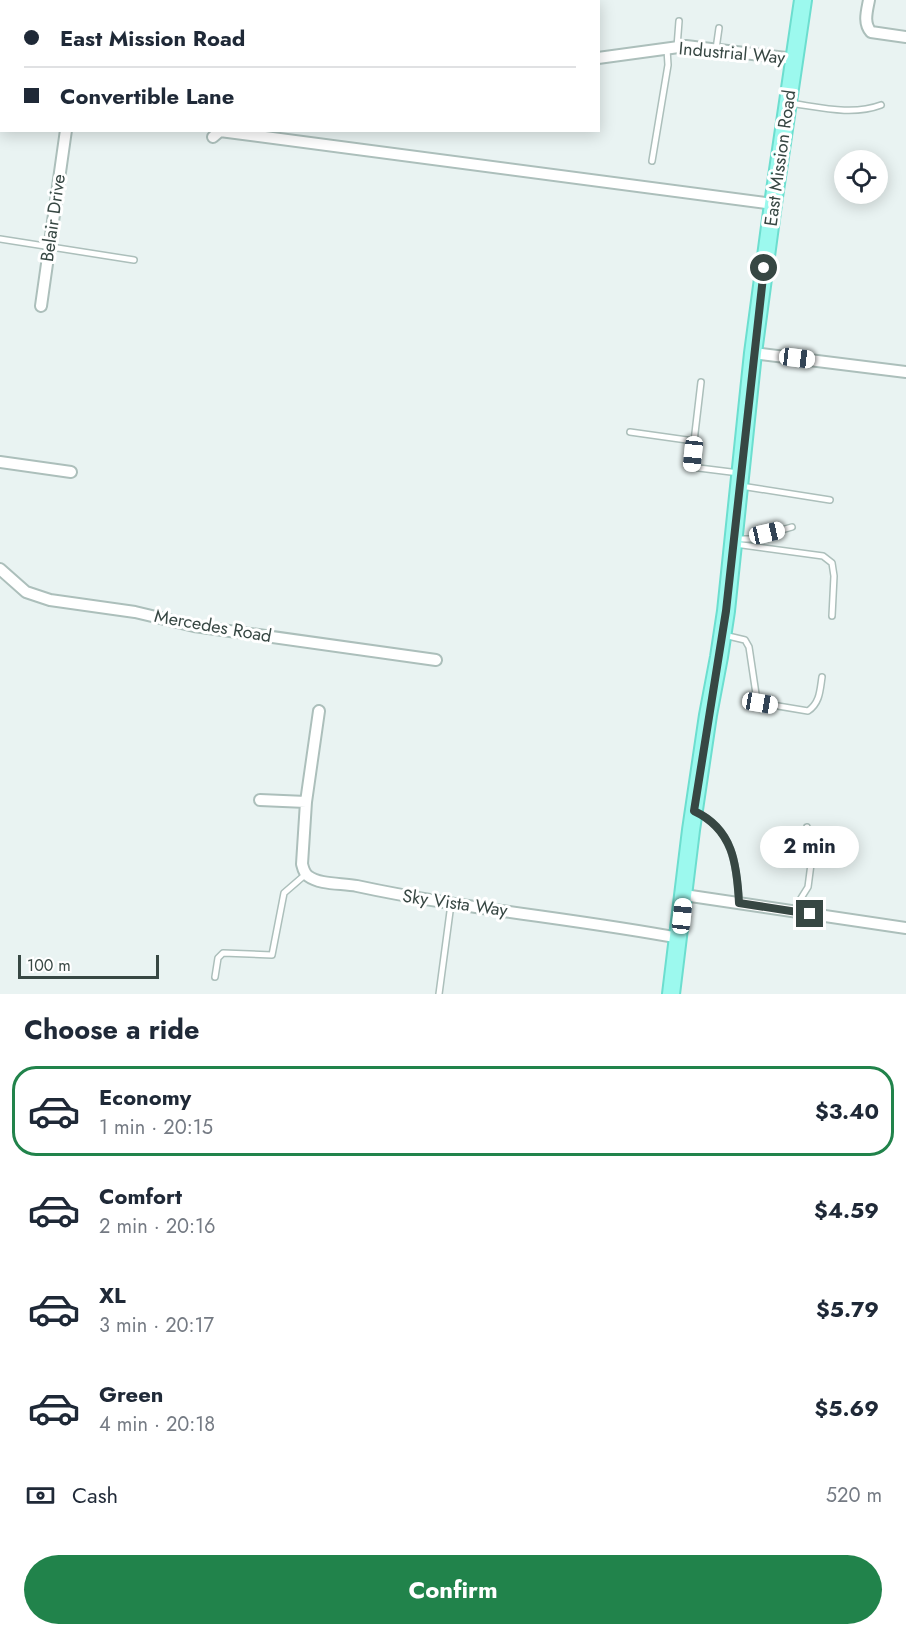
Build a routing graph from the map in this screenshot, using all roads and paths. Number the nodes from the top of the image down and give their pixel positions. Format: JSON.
{"nodes":[{"id":1,"x":803,"y":0,"type":"edge"},
{"id":2,"x":869,"y":0,"type":"edge"},
{"id":3,"x":679,"y":21,"type":"dead end"},
{"id":4,"x":719,"y":28,"type":"dead end"},
{"id":5,"x":906,"y":37,"type":"edge"},
{"id":6,"x":672,"y":48,"type":"junction"},
{"id":7,"x":716,"y":50,"type":"junction"},
{"id":8,"x":600,"y":58,"type":"edge"},
{"id":9,"x":794,"y":59,"type":"junction"},
{"id":10,"x":787,"y":103,"type":"junction"},
{"id":11,"x":881,"y":105,"type":"dead end"},
{"id":12,"x":66,"y":132,"type":"edge"},
{"id":13,"x":219,"y":132,"type":"edge"},
{"id":14,"x":228,"y":132,"type":"edge"},
{"id":15,"x":213,"y":137,"type":"dead end"},
{"id":16,"x":652,"y":160,"type":"dead end"},
{"id":17,"x":773,"y":204,"type":"junction"},
{"id":18,"x":0,"y":239,"type":"edge"},
{"id":19,"x":50,"y":245,"type":"junction"},
{"id":20,"x":134,"y":260,"type":"dead end"},
{"id":21,"x":41,"y":306,"type":"dead end"},
{"id":22,"x":753,"y":353,"type":"junction"},
{"id":23,"x":906,"y":372,"type":"edge"},
{"id":24,"x":701,"y":382,"type":"dead end"},
{"id":25,"x":630,"y":432,"type":"dead end"},
{"id":26,"x":694,"y":441,"type":"junction"},
{"id":27,"x":0,"y":462,"type":"edge"},
{"id":28,"x":71,"y":472,"type":"dead end"},
{"id":29,"x":740,"y":479,"type":"junction"},
{"id":30,"x":830,"y":500,"type":"dead end"},
{"id":31,"x":792,"y":527,"type":"dead end"},
{"id":32,"x":734,"y":541,"type":"junction"},
{"id":33,"x":0,"y":569,"type":"edge"},
{"id":34,"x":832,"y":616,"type":"dead end"},
{"id":35,"x":723,"y":634,"type":"junction"},
{"id":36,"x":436,"y":660,"type":"dead end"},
{"id":37,"x":822,"y":677,"type":"dead end"},
{"id":38,"x":319,"y":711,"type":"dead end"},
{"id":39,"x":260,"y":800,"type":"dead end"},
{"id":40,"x":306,"y":802,"type":"junction"},
{"id":41,"x":694,"y":811,"type":"junction"},
{"id":42,"x":807,"y":827,"type":"dead end"},
{"id":43,"x":306,"y":874,"type":"junction"},
{"id":44,"x":684,"y":895,"type":"junction"},
{"id":45,"x":451,"y":902,"type":"junction"},
{"id":46,"x":739,"y":903,"type":"junction"},
{"id":47,"x":793,"y":911,"type":"junction"},
{"id":48,"x":906,"y":928,"type":"edge"},
{"id":49,"x":679,"y":938,"type":"junction"},
{"id":50,"x":215,"y":976,"type":"dead end"},
{"id":51,"x":439,"y":994,"type":"edge"},
{"id":52,"x":671,"y":994,"type":"edge"}],
"edges":[{"from":1,"to":9,"type":"main road","name":"East Mission Road"},
{"from":2,"to":5,"type":"street"},
{"from":3,"to":6,"type":"lane"},
{"from":4,"to":7,"type":"lane"},
{"from":6,"to":7,"type":"street","name":"Industrial Way"},
{"from":6,"to":8,"type":"street","name":"Industrial Way"},
{"from":6,"to":16,"type":"lane"},
{"from":7,"to":9,"type":"street","name":"Industrial Way"},
{"from":9,"to":10,"type":"main road","name":"East Mission Road"},
{"from":10,"to":11,"type":"lane"},
{"from":10,"to":17,"type":"main road","name":"East Mission Road"},
{"from":12,"to":19,"type":"street","name":"Belair Drive"},
{"from":13,"to":15,"type":"street"},
{"from":14,"to":17,"type":"street"},
{"from":17,"to":22,"type":"main road","name":"East Mission Road"},
{"from":18,"to":19,"type":"lane"},
{"from":19,"to":20,"type":"lane"},
{"from":19,"to":21,"type":"street","name":"Belair Drive"},
{"from":22,"to":23,"type":"street"},
{"from":22,"to":29,"type":"main road","name":"East Mission Road"},
{"from":24,"to":26,"type":"lane"},
{"from":25,"to":26,"type":"lane"},
{"from":26,"to":29,"type":"lane"},
{"from":27,"to":28,"type":"street"},
{"from":29,"to":30,"type":"lane"},
{"from":29,"to":32,"type":"main road","name":"East Mission Road"},
{"from":31,"to":32,"type":"lane"},
{"from":32,"to":34,"type":"lane"},
{"from":32,"to":35,"type":"main road","name":"East Mission Road"},
{"from":33,"to":36,"type":"street","name":"Mercedes Road"},
{"from":35,"to":37,"type":"lane"},
{"from":35,"to":41,"type":"main road","name":"East Mission Road"},
{"from":38,"to":40,"type":"street"},
{"from":39,"to":40,"type":"street"},
{"from":40,"to":43,"type":"street"},
{"from":41,"to":44,"type":"main road","name":"East Mission Road"},
{"from":41,"to":46,"type":"lane"},
{"from":42,"to":47,"type":"lane"},
{"from":43,"to":45,"type":"street","name":"Sky Vista Way"},
{"from":43,"to":50,"type":"lane"},
{"from":44,"to":46,"type":"street"},
{"from":44,"to":49,"type":"main road","name":"East Mission Road"},
{"from":45,"to":49,"type":"street","name":"Sky Vista Way"},
{"from":45,"to":51,"type":"lane"},
{"from":46,"to":47,"type":"street"},
{"from":47,"to":48,"type":"street"},
{"from":49,"to":52,"type":"main road","name":"East Mission Road"}]}
